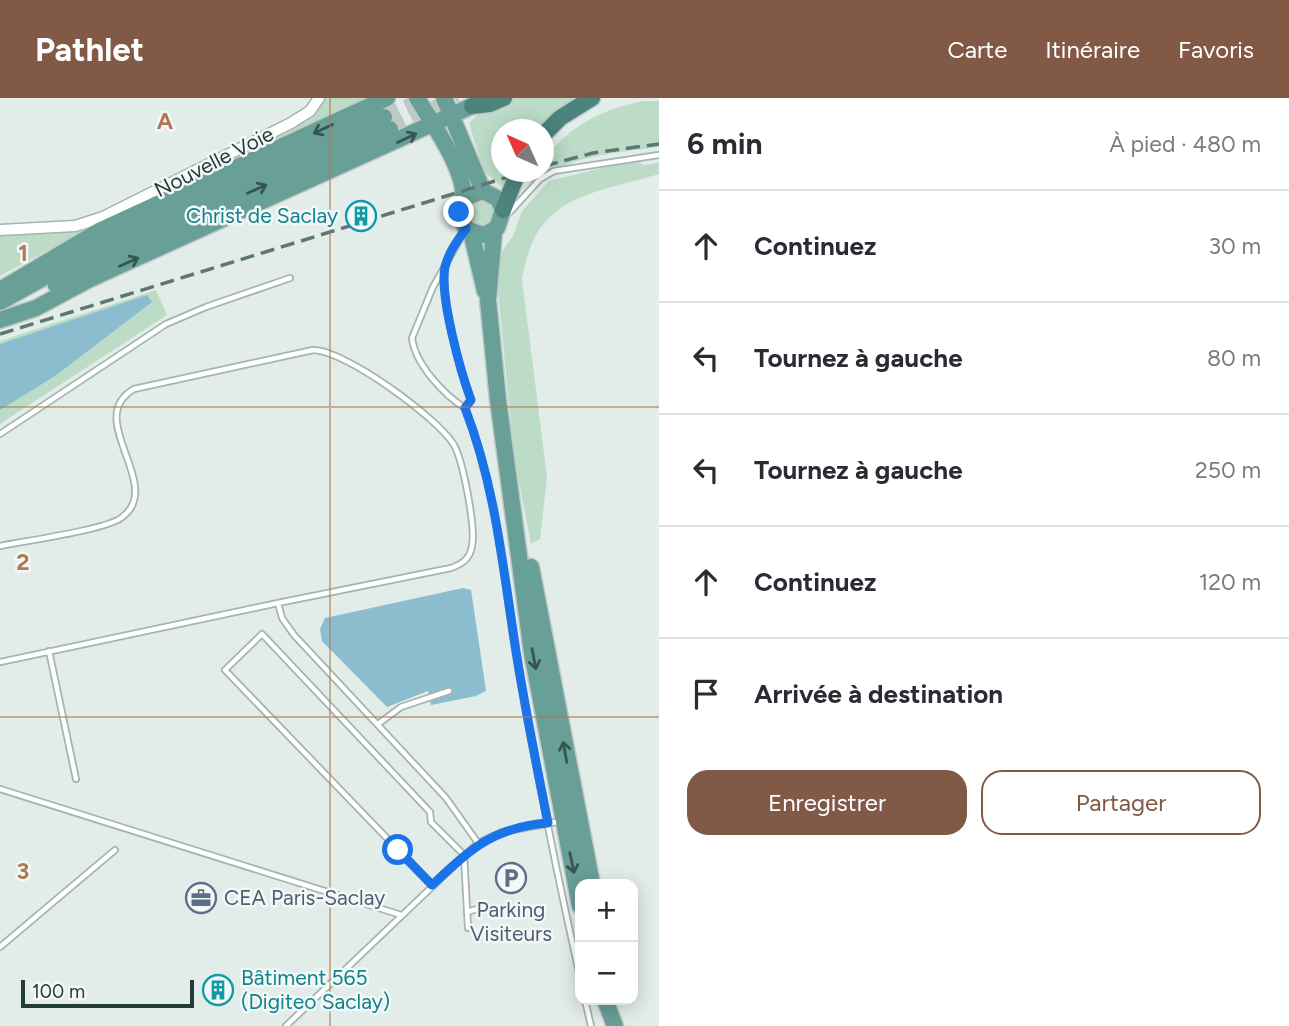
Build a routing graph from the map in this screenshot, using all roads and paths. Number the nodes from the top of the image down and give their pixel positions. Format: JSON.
{"nodes":[{"id":1,"x":319,"y":98,"type":"edge"},
{"id":2,"x":387,"y":98,"type":"tunnel mouth"},
{"id":3,"x":418,"y":98,"type":"edge"},
{"id":4,"x":444,"y":98,"type":"edge"},
{"id":5,"x":491,"y":98,"type":"edge"},
{"id":6,"x":504,"y":98,"type":"edge"},
{"id":7,"x":592,"y":98,"type":"edge"},
{"id":8,"x":472,"y":106,"type":"junction"},
{"id":9,"x":452,"y":116,"type":"junction"},
{"id":10,"x":554,"y":124,"type":"edge"},
{"id":11,"x":433,"y":125,"type":"junction"},
{"id":12,"x":659,"y":155,"type":"edge"},
{"id":13,"x":514,"y":182,"type":"edge"},
{"id":14,"x":483,"y":191,"type":"junction"},
{"id":15,"x":463,"y":201,"type":"junction"},
{"id":16,"x":499,"y":220,"type":"junction"},
{"id":17,"x":0,"y":230,"type":"edge"},
{"id":18,"x":468,"y":231,"type":"junction"},
{"id":19,"x":445,"y":266,"type":"junction"},
{"id":20,"x":289,"y":278,"type":"dead end"},
{"id":21,"x":0,"y":290,"type":"edge"},
{"id":22,"x":488,"y":300,"type":"junction"},
{"id":23,"x":0,"y":302,"type":"edge"},
{"id":24,"x":0,"y":320,"type":"edge"},
{"id":25,"x":465,"y":408,"type":"junction"},
{"id":26,"x":0,"y":434,"type":"edge"},
{"id":27,"x":0,"y":546,"type":"edge"},
{"id":28,"x":278,"y":603,"type":"junction"},
{"id":29,"x":49,"y":651,"type":"junction"},
{"id":30,"x":0,"y":662,"type":"edge"},
{"id":31,"x":449,"y":691,"type":"dead end"},
{"id":32,"x":377,"y":724,"type":"junction"},
{"id":33,"x":76,"y":779,"type":"dead end"},
{"id":34,"x":0,"y":789,"type":"edge"},
{"id":35,"x":563,"y":821,"type":"junction"},
{"id":36,"x":478,"y":843,"type":"junction"},
{"id":37,"x":115,"y":850,"type":"dead end"},
{"id":38,"x":464,"y":855,"type":"junction"},
{"id":39,"x":590,"y":879,"type":"edge"},
{"id":40,"x":575,"y":881,"type":"edge"},
{"id":41,"x":432,"y":885,"type":"junction"},
{"id":42,"x":487,"y":906,"type":"dead end"},
{"id":43,"x":467,"y":912,"type":"junction"},
{"id":44,"x":401,"y":915,"type":"junction"},
{"id":45,"x":468,"y":928,"type":"dead end"},
{"id":46,"x":576,"y":942,"type":"edge"},
{"id":47,"x":0,"y":947,"type":"edge"},
{"id":48,"x":586,"y":1005,"type":"edge"},
{"id":49,"x":607,"y":1005,"type":"edge"},
{"id":50,"x":615,"y":1005,"type":"edge"},
{"id":51,"x":286,"y":1026,"type":"edge"},
{"id":52,"x":591,"y":1026,"type":"edge"},
{"id":53,"x":616,"y":1026,"type":"edge"}],
"edges":[{"from":1,"to":17,"type":"street","name":"Nouvelle Voie"},
{"from":2,"to":21,"type":"main road","one_way":true},
{"from":3,"to":11,"type":"main road"},
{"from":4,"to":9,"type":"main road"},
{"from":5,"to":8,"type":"main road"},
{"from":6,"to":8,"type":"highway"},
{"from":7,"to":10,"type":"highway"},
{"from":8,"to":9,"type":"main road"},
{"from":9,"to":11,"type":"main road"},
{"from":9,"to":14,"type":"main road"},
{"from":11,"to":15,"type":"main road"},
{"from":24,"to":11,"type":"main road","one_way":true},
{"from":12,"to":16,"type":"lane"},
{"from":13,"to":16,"type":"highway"},
{"from":14,"to":15,"type":"main road"},
{"from":14,"to":16,"type":"main road"},
{"from":15,"to":18,"type":"main road"},
{"from":16,"to":18,"type":"main road"},
{"from":16,"to":22,"type":"main road"},
{"from":18,"to":19,"type":"lane"},
{"from":18,"to":22,"type":"main road"},
{"from":19,"to":25,"type":"lane"},
{"from":19,"to":25,"type":"lane"},
{"from":20,"to":26,"type":"lane"},
{"from":22,"to":35,"type":"main road"},
{"from":24,"to":23,"type":"main road","one_way":true},
{"from":25,"to":35,"type":"lane"},
{"from":27,"to":28,"type":"lane"},
{"from":28,"to":29,"type":"lane"},
{"from":28,"to":32,"type":"lane"},
{"from":29,"to":30,"type":"lane"},
{"from":29,"to":33,"type":"lane"},
{"from":31,"to":32,"type":"lane"},
{"from":32,"to":36,"type":"lane"},
{"from":34,"to":44,"type":"lane"},
{"from":35,"to":36,"type":"lane"},
{"from":35,"to":39,"type":"main road"},
{"from":35,"to":40,"type":"main road","one_way":true},
{"from":35,"to":46,"type":"lane"},
{"from":36,"to":38,"type":"lane"},
{"from":37,"to":47,"type":"lane"},
{"from":38,"to":41,"type":"lane"},
{"from":38,"to":41,"type":"lane"},
{"from":38,"to":43,"type":"lane"},
{"from":41,"to":44,"type":"lane"},
{"from":42,"to":43,"type":"lane"},
{"from":43,"to":45,"type":"lane"},
{"from":44,"to":51,"type":"lane"},
{"from":48,"to":52,"type":"lane"},
{"from":49,"to":53,"type":"main road"},
{"from":50,"to":53,"type":"main road"}]}
